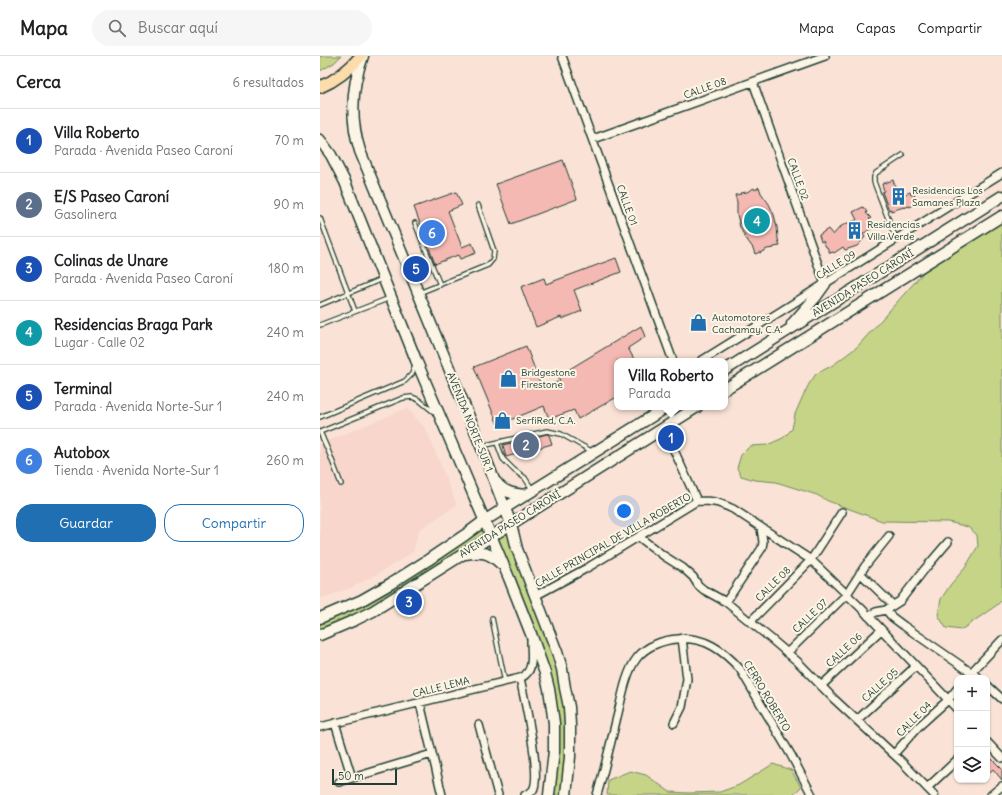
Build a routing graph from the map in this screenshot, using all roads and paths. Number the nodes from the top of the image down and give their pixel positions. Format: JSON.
{"nodes":[{"id":1,"x":362,"y":56,"type":"edge"},
{"id":2,"x":562,"y":56,"type":"edge"},
{"id":3,"x":825,"y":56,"type":"edge"},
{"id":4,"x":753,"y":82,"type":"junction"},
{"id":5,"x":320,"y":87,"type":"edge"},
{"id":6,"x":592,"y":139,"type":"junction"},
{"id":7,"x":320,"y":140,"type":"edge"},
{"id":8,"x":903,"y":155,"type":"dead end"},
{"id":9,"x":1002,"y":173,"type":"edge"},
{"id":10,"x":1002,"y":196,"type":"edge"},
{"id":11,"x":478,"y":205,"type":"dead end"},
{"id":12,"x":1002,"y":216,"type":"edge"},
{"id":13,"x":320,"y":218,"type":"edge"},
{"id":14,"x":415,"y":223,"type":"dead end"},
{"id":15,"x":896,"y":239,"type":"junction"},
{"id":16,"x":383,"y":278,"type":"junction"},
{"id":17,"x":825,"y":284,"type":"junction"},
{"id":18,"x":440,"y":285,"type":"junction"},
{"id":19,"x":349,"y":293,"type":"junction"},
{"id":20,"x":418,"y":293,"type":"junction"},
{"id":21,"x":391,"y":298,"type":"junction"},
{"id":22,"x":320,"y":305,"type":"edge"},
{"id":23,"x":355,"y":311,"type":"junction"},
{"id":24,"x":320,"y":325,"type":"edge"},
{"id":25,"x":785,"y":332,"type":"junction"},
{"id":26,"x":672,"y":358,"type":"edge"},
{"id":27,"x":706,"y":358,"type":"edge"},
{"id":28,"x":416,"y":360,"type":"junction"},
{"id":29,"x":728,"y":368,"type":"edge"},
{"id":30,"x":728,"y":387,"type":"edge"},
{"id":31,"x":662,"y":410,"type":"edge"},
{"id":32,"x":692,"y":410,"type":"edge"},
{"id":33,"x":320,"y":418,"type":"edge"},
{"id":34,"x":443,"y":423,"type":"junction"},
{"id":35,"x":665,"y":427,"type":"junction"},
{"id":36,"x":320,"y":432,"type":"edge"},
{"id":37,"x":496,"y":443,"type":"junction"},
{"id":38,"x":480,"y":446,"type":"junction"},
{"id":39,"x":594,"y":453,"type":"junction"},
{"id":40,"x":493,"y":479,"type":"junction"},
{"id":41,"x":341,"y":484,"type":"dead end"},
{"id":42,"x":530,"y":493,"type":"junction"},
{"id":43,"x":697,"y":501,"type":"junction"},
{"id":44,"x":504,"y":509,"type":"junction"},
{"id":45,"x":842,"y":512,"type":"dead end"},
{"id":46,"x":525,"y":515,"type":"junction"},
{"id":47,"x":484,"y":521,"type":"junction"},
{"id":48,"x":510,"y":524,"type":"junction"},
{"id":49,"x":761,"y":528,"type":"junction"},
{"id":50,"x":639,"y":536,"type":"junction"},
{"id":51,"x":889,"y":536,"type":"dead end"},
{"id":52,"x":491,"y":537,"type":"junction"},
{"id":53,"x":948,"y":542,"type":"dead end"},
{"id":54,"x":517,"y":549,"type":"junction"},
{"id":55,"x":463,"y":554,"type":"junction"},
{"id":56,"x":811,"y":560,"type":"junction"},
{"id":57,"x":503,"y":566,"type":"junction"},
{"id":58,"x":860,"y":573,"type":"junction"},
{"id":59,"x":847,"y":594,"type":"junction"},
{"id":60,"x":536,"y":596,"type":"junction"},
{"id":61,"x":726,"y":602,"type":"junction"},
{"id":62,"x":893,"y":605,"type":"junction"},
{"id":63,"x":886,"y":610,"type":"junction"},
{"id":64,"x":868,"y":616,"type":"junction"},
{"id":65,"x":320,"y":618,"type":"edge"},
{"id":66,"x":492,"y":618,"type":"dead end"},
{"id":67,"x":750,"y":622,"type":"junction"},
{"id":68,"x":881,"y":630,"type":"junction"},
{"id":69,"x":531,"y":634,"type":"junction"},
{"id":70,"x":320,"y":635,"type":"edge"},
{"id":71,"x":682,"y":638,"type":"junction"},
{"id":72,"x":1002,"y":640,"type":"edge"},
{"id":73,"x":787,"y":652,"type":"junction"},
{"id":74,"x":916,"y":666,"type":"junction"},
{"id":75,"x":971,"y":672,"type":"junction"},
{"id":76,"x":968,"y":675,"type":"edge"},
{"id":77,"x":975,"y":675,"type":"edge"},
{"id":78,"x":520,"y":678,"type":"junction"},
{"id":79,"x":505,"y":682,"type":"junction"},
{"id":80,"x":821,"y":686,"type":"junction"},
{"id":81,"x":990,"y":688,"type":"edge"},
{"id":82,"x":954,"y":693,"type":"edge"},
{"id":83,"x":1002,"y":699,"type":"edge"},
{"id":84,"x":948,"y":700,"type":"junction"},
{"id":85,"x":420,"y":703,"type":"junction"},
{"id":86,"x":954,"y":706,"type":"edge"},
{"id":87,"x":857,"y":720,"type":"junction"},
{"id":88,"x":335,"y":723,"type":"junction"},
{"id":89,"x":674,"y":723,"type":"dead end"},
{"id":90,"x":479,"y":725,"type":"dead end"},
{"id":91,"x":320,"y":728,"type":"edge"},
{"id":92,"x":990,"y":745,"type":"edge"},
{"id":93,"x":432,"y":754,"type":"junction"},
{"id":94,"x":894,"y":754,"type":"junction"},
{"id":95,"x":1002,"y":758,"type":"edge"},
{"id":96,"x":954,"y":763,"type":"edge"},
{"id":97,"x":352,"y":778,"type":"junction"},
{"id":98,"x":339,"y":782,"type":"dead end"},
{"id":99,"x":1002,"y":786,"type":"edge"},
{"id":100,"x":927,"y":788,"type":"junction"},
{"id":101,"x":442,"y":795,"type":"edge"},
{"id":102,"x":498,"y":795,"type":"edge"},
{"id":103,"x":525,"y":795,"type":"edge"},
{"id":104,"x":549,"y":795,"type":"edge"},
{"id":105,"x":566,"y":795,"type":"edge"},
{"id":106,"x":597,"y":795,"type":"edge"},
{"id":107,"x":812,"y":795,"type":"edge"},
{"id":108,"x":934,"y":795,"type":"edge"},
{"id":109,"x":992,"y":795,"type":"edge"}],
"edges":[{"from":1,"to":5,"type":"main road"},
{"from":1,"to":20,"type":"main road","name":"AVENIDA NORTE-SUR 1"},
{"from":2,"to":6,"type":"street","name":"CALLE 01"},
{"from":3,"to":4,"type":"street","name":"CALLE 08"},
{"from":4,"to":6,"type":"street","name":"CALLE 08"},
{"from":4,"to":17,"type":"street","name":"CALLE 02"},
{"from":6,"to":26,"type":"street","name":"CALLE 01"},
{"from":7,"to":16,"type":"main road"},
{"from":8,"to":15,"type":"lane"},
{"from":9,"to":15,"type":"street","name":"CALLE 09"},
{"from":10,"to":25,"type":"main road","name":"AVENIDA PASEO CARONÍ"},
{"from":11,"to":18,"type":"lane"},
{"from":12,"to":30,"type":"main road","name":"AVENIDA PASEO CARONÍ"},
{"from":13,"to":19,"type":"lane"},
{"from":14,"to":18,"type":"lane"},
{"from":15,"to":17,"type":"street","name":"CALLE 09"},
{"from":16,"to":19,"type":"lane"},
{"from":16,"to":21,"type":"main road"},
{"from":17,"to":25,"type":"main road"},
{"from":17,"to":27,"type":"street","name":"CALLE 09"},
{"from":18,"to":20,"type":"lane"},
{"from":19,"to":22,"type":"lane"},
{"from":19,"to":23,"type":"lane"},
{"from":20,"to":38,"type":"main road","name":"AVENIDA NORTE-SUR 1"},
{"from":21,"to":23,"type":"lane"},
{"from":21,"to":28,"type":"main road"},
{"from":23,"to":24,"type":"lane"},
{"from":25,"to":29,"type":"main road","name":"AVENIDA PASEO CARONÍ"},
{"from":28,"to":33,"type":"lane"},
{"from":28,"to":34,"type":"main road"},
{"from":31,"to":39,"type":"main road","name":"AVENIDA PASEO CARONÍ"},
{"from":32,"to":35,"type":"main road","name":"AVENIDA PASEO CARONÍ"},
{"from":34,"to":36,"type":"lane"},
{"from":34,"to":47,"type":"main road"},
{"from":35,"to":43,"type":"street"},
{"from":35,"to":46,"type":"main road","name":"AVENIDA PASEO CARONÍ"},
{"from":36,"to":41,"type":"lane"},
{"from":37,"to":38,"type":"lane"},
{"from":37,"to":39,"type":"lane"},
{"from":37,"to":42,"type":"lane"},
{"from":38,"to":40,"type":"main road","name":"AVENIDA NORTE-SUR 1"},
{"from":39,"to":42,"type":"main road","name":"AVENIDA PASEO CARONÍ"},
{"from":40,"to":42,"type":"main road"},
{"from":40,"to":44,"type":"main road","name":"AVENIDA NORTE-SUR 1"},
{"from":42,"to":44,"type":"main road","name":"AVENIDA PASEO CARONÍ"},
{"from":43,"to":49,"type":"street","name":"CALLE PRINCIPAL DE VILLA ROBERTO"},
{"from":43,"to":50,"type":"street","name":"CALLE PRINCIPAL DE VILLA ROBERTO"},
{"from":44,"to":47,"type":"main road","name":"AVENIDA PASEO CARONÍ"},
{"from":44,"to":48,"type":"main road","name":"AVENIDA NORTE-SUR 1"},
{"from":45,"to":56,"type":"street","name":"CALLE 08"},
{"from":46,"to":48,"type":"main road","name":"AVENIDA PASEO CARONÍ"},
{"from":46,"to":54,"type":"main road"},
{"from":47,"to":52,"type":"main road"},
{"from":47,"to":65,"type":"main road","name":"AVENIDA PASEO CARONÍ"},
{"from":48,"to":52,"type":"main road","name":"AVENIDA PASEO CARONÍ"},
{"from":48,"to":54,"type":"main road","name":"AVENIDA NORTE-SUR 1"},
{"from":49,"to":56,"type":"street","name":"CALLE PRINCIPAL DE VILLA ROBERTO"},
{"from":49,"to":61,"type":"street"},
{"from":50,"to":60,"type":"street","name":"CALLE PRINCIPAL DE VILLA ROBERTO"},
{"from":50,"to":61,"type":"street"},
{"from":51,"to":58,"type":"street","name":"CALLE 07"},
{"from":52,"to":55,"type":"main road","name":"AVENIDA PASEO CARONÍ"},
{"from":52,"to":57,"type":"main road"},
{"from":53,"to":62,"type":"street"},
{"from":54,"to":60,"type":"main road","name":"AVENIDA NORTE-SUR 1"},
{"from":55,"to":57,"type":"main road"},
{"from":55,"to":70,"type":"main road","name":"AVENIDA PASEO CARONÍ"},
{"from":56,"to":59,"type":"street","name":"CALLE PRINCIPAL DE VILLA ROBERTO"},
{"from":56,"to":67,"type":"street","name":"CALLE 08"},
{"from":57,"to":69,"type":"main road"},
{"from":58,"to":59,"type":"street","name":"CALLE 07"},
{"from":58,"to":62,"type":"street"},
{"from":59,"to":64,"type":"street","name":"CALLE PRINCIPAL DE VILLA ROBERTO"},
{"from":59,"to":73,"type":"street","name":"CALLE 07"},
{"from":60,"to":105,"type":"main road","name":"AVENIDA NORTE-SUR 1"},
{"from":61,"to":67,"type":"street"},
{"from":62,"to":63,"type":"street"},
{"from":63,"to":64,"type":"street"},
{"from":63,"to":75,"type":"street"},
{"from":64,"to":68,"type":"street","name":"CALLE PRINCIPAL DE VILLA ROBERTO"},
{"from":66,"to":79,"type":"lane"},
{"from":67,"to":73,"type":"street"},
{"from":68,"to":74,"type":"street","name":"CALLE PRINCIPAL DE VILLA ROBERTO"},
{"from":68,"to":80,"type":"street","name":"CALLE 06"},
{"from":69,"to":78,"type":"street"},
{"from":69,"to":104,"type":"main road"},
{"from":71,"to":89,"type":"street"},
{"from":71,"to":106,"type":"street","name":"CERRO ROBERTO"},
{"from":71,"to":107,"type":"street","name":"CERRO ROBERTO"},
{"from":72,"to":75,"type":"street"},
{"from":73,"to":80,"type":"street"},
{"from":74,"to":84,"type":"street","name":"CALLE PRINCIPAL DE VILLA ROBERTO"},
{"from":74,"to":87,"type":"street","name":"CALLE 05"},
{"from":75,"to":76,"type":"street"},
{"from":75,"to":77,"type":"street"},
{"from":78,"to":79,"type":"street","name":"CALLE LEMA"},
{"from":78,"to":103,"type":"street"},
{"from":79,"to":85,"type":"street","name":"CALLE LEMA"},
{"from":80,"to":87,"type":"street"},
{"from":81,"to":83,"type":"street"},
{"from":82,"to":84,"type":"street","name":"CALLE 04"},
{"from":84,"to":86,"type":"street","name":"CALLE PRINCIPAL DE VILLA ROBERTO"},
{"from":84,"to":94,"type":"street","name":"CALLE 04"},
{"from":85,"to":88,"type":"street","name":"CALLE LEMA"},
{"from":85,"to":93,"type":"street"},
{"from":87,"to":94,"type":"street"},
{"from":88,"to":91,"type":"street","name":"CALLE LEMA"},
{"from":88,"to":97,"type":"street"},
{"from":90,"to":102,"type":"street"},
{"from":92,"to":95,"type":"street"},
{"from":93,"to":97,"type":"street"},
{"from":93,"to":101,"type":"street"},
{"from":94,"to":100,"type":"street"},
{"from":96,"to":100,"type":"street"},
{"from":97,"to":98,"type":"street"},
{"from":99,"to":109,"type":"street"},
{"from":100,"to":108,"type":"street"}]}
